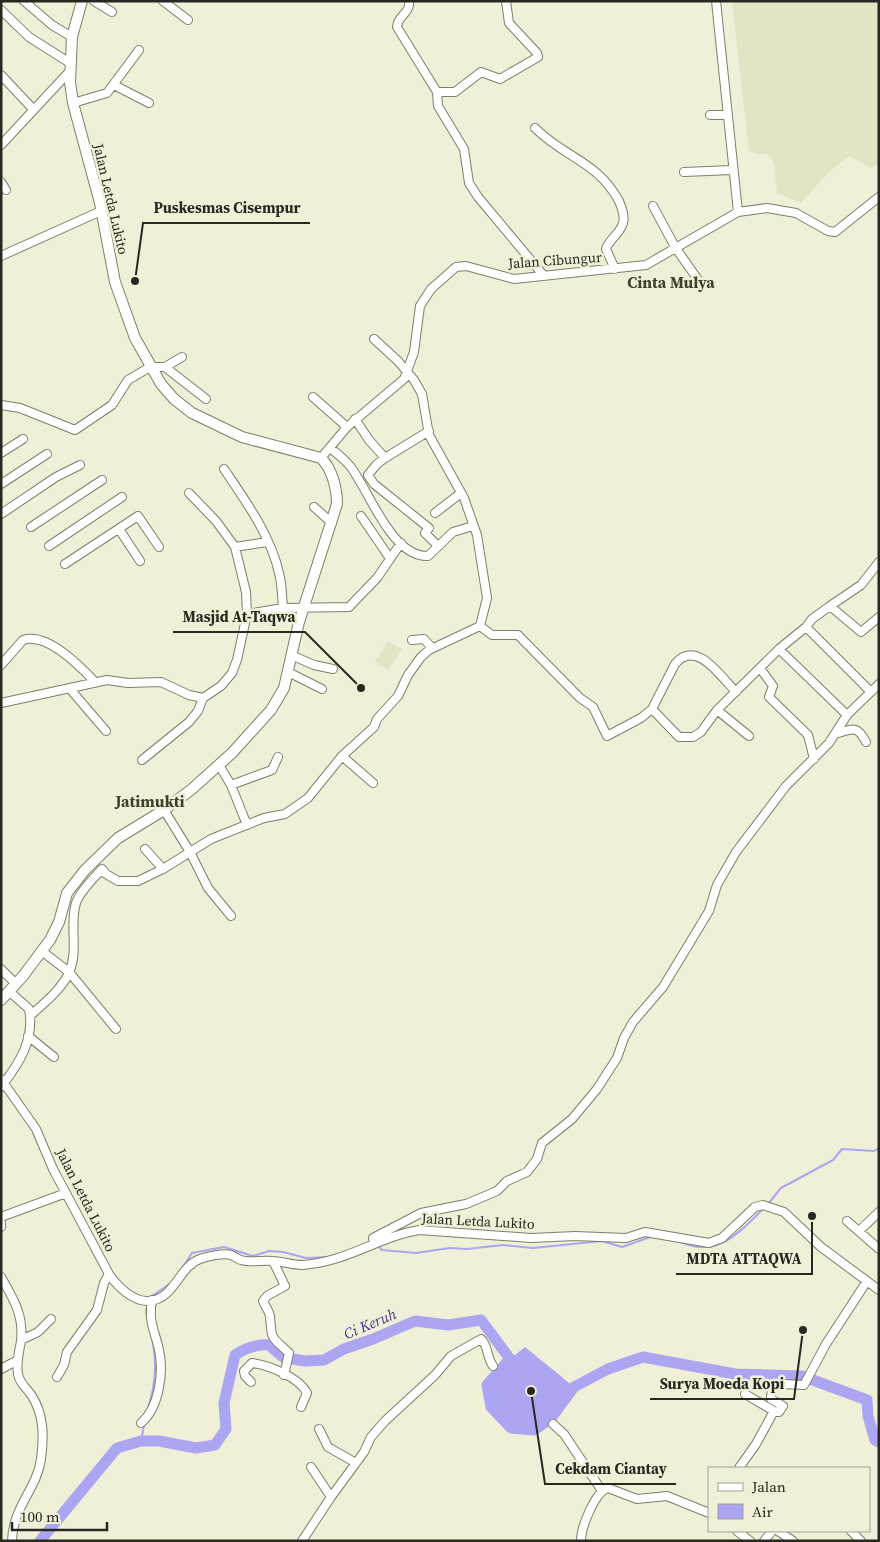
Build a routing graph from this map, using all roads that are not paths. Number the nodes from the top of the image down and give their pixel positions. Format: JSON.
{"nodes":[{"id":1,"x":24,"y":1,"type":"edge"},
{"id":2,"x":82,"y":1,"type":"edge"},
{"id":3,"x":94,"y":1,"type":"edge"},
{"id":4,"x":163,"y":1,"type":"edge"},
{"id":5,"x":409,"y":1,"type":"edge"},
{"id":6,"x":506,"y":1,"type":"edge"},
{"id":7,"x":716,"y":1,"type":"edge"},
{"id":8,"x":1,"y":10,"type":"edge"},
{"id":9,"x":112,"y":12,"type":"dead end"},
{"id":10,"x":188,"y":20,"type":"dead end"},
{"id":11,"x":72,"y":37,"type":"junction"},
{"id":12,"x":139,"y":50,"type":"dead end"},
{"id":13,"x":70,"y":68,"type":"junction"},
{"id":14,"x":1,"y":75,"type":"edge"},
{"id":15,"x":114,"y":85,"type":"junction"},
{"id":16,"x":438,"y":92,"type":"junction"},
{"id":17,"x":73,"y":103,"type":"junction"},
{"id":18,"x":149,"y":103,"type":"dead end"},
{"id":19,"x":33,"y":109,"type":"junction"},
{"id":20,"x":710,"y":115,"type":"dead end"},
{"id":21,"x":727,"y":115,"type":"junction"},
{"id":22,"x":535,"y":128,"type":"dead end"},
{"id":23,"x":1,"y":145,"type":"edge"},
{"id":24,"x":732,"y":170,"type":"junction"},
{"id":25,"x":684,"y":172,"type":"dead end"},
{"id":26,"x":1,"y":182,"type":"edge"},
{"id":27,"x":6,"y":190,"type":"dead end"},
{"id":28,"x":879,"y":197,"type":"edge"},
{"id":29,"x":653,"y":206,"type":"dead end"},
{"id":30,"x":101,"y":211,"type":"junction"},
{"id":31,"x":738,"y":212,"type":"junction"},
{"id":32,"x":675,"y":248,"type":"junction"},
{"id":33,"x":2,"y":253,"type":"edge"},
{"id":34,"x":615,"y":269,"type":"junction"},
{"id":35,"x":544,"y":276,"type":"junction"},
{"id":36,"x":701,"y":284,"type":"dead end"},
{"id":37,"x":374,"y":339,"type":"dead end"},
{"id":38,"x":182,"y":357,"type":"dead end"},
{"id":39,"x":165,"y":366,"type":"junction"},
{"id":40,"x":150,"y":367,"type":"junction"},
{"id":41,"x":408,"y":372,"type":"junction"},
{"id":42,"x":313,"y":396,"type":"dead end"},
{"id":43,"x":206,"y":399,"type":"dead end"},
{"id":44,"x":1,"y":405,"type":"edge"},
{"id":45,"x":355,"y":419,"type":"junction"},
{"id":46,"x":347,"y":426,"type":"junction"},
{"id":47,"x":428,"y":431,"type":"junction"},
{"id":48,"x":23,"y":439,"type":"dead end"},
{"id":49,"x":330,"y":448,"type":"junction"},
{"id":50,"x":1,"y":453,"type":"edge"},
{"id":51,"x":47,"y":454,"type":"dead end"},
{"id":52,"x":321,"y":458,"type":"junction"},
{"id":53,"x":385,"y":458,"type":"junction"},
{"id":54,"x":80,"y":465,"type":"dead end"},
{"id":55,"x":224,"y":470,"type":"dead end"},
{"id":56,"x":68,"y":472,"type":"junction"},
{"id":57,"x":102,"y":480,"type":"dead end"},
{"id":58,"x":1,"y":484,"type":"edge"},
{"id":59,"x":189,"y":493,"type":"dead end"},
{"id":60,"x":461,"y":493,"type":"junction"},
{"id":61,"x":122,"y":497,"type":"dead end"},
{"id":62,"x":314,"y":507,"type":"dead end"},
{"id":63,"x":435,"y":513,"type":"dead end"},
{"id":64,"x":361,"y":516,"type":"dead end"},
{"id":65,"x":332,"y":523,"type":"junction"},
{"id":66,"x":473,"y":526,"type":"junction"},
{"id":67,"x":32,"y":527,"type":"dead end"},
{"id":68,"x":119,"y":529,"type":"junction"},
{"id":69,"x":267,"y":542,"type":"junction"},
{"id":70,"x":401,"y":543,"type":"junction"},
{"id":71,"x":437,"y":545,"type":"junction"},
{"id":72,"x":49,"y":546,"type":"dead end"},
{"id":73,"x":159,"y":547,"type":"dead end"},
{"id":74,"x":235,"y":547,"type":"junction"},
{"id":75,"x":389,"y":558,"type":"junction"},
{"id":76,"x":140,"y":561,"type":"dead end"},
{"id":77,"x":879,"y":562,"type":"edge"},
{"id":78,"x":65,"y":564,"type":"dead end"},
{"id":79,"x":830,"y":606,"type":"junction"},
{"id":80,"x":283,"y":608,"type":"junction"},
{"id":81,"x":304,"y":608,"type":"junction"},
{"id":82,"x":247,"y":614,"type":"junction"},
{"id":83,"x":879,"y":617,"type":"edge"},
{"id":84,"x":480,"y":626,"type":"junction"},
{"id":85,"x":806,"y":627,"type":"junction"},
{"id":86,"x":412,"y":640,"type":"dead end"},
{"id":87,"x":432,"y":648,"type":"junction"},
{"id":88,"x":779,"y":649,"type":"junction"},
{"id":89,"x":291,"y":655,"type":"junction"},
{"id":90,"x":1,"y":665,"type":"edge"},
{"id":91,"x":760,"y":668,"type":"junction"},
{"id":92,"x":333,"y":669,"type":"dead end"},
{"id":93,"x":288,"y":672,"type":"junction"},
{"id":94,"x":95,"y":682,"type":"junction"},
{"id":95,"x":879,"y":684,"type":"edge"},
{"id":96,"x":391,"y":688,"type":"dead end"},
{"id":97,"x":70,"y":689,"type":"junction"},
{"id":98,"x":322,"y":689,"type":"dead end"},
{"id":99,"x":736,"y":692,"type":"junction"},
{"id":100,"x":871,"y":692,"type":"junction"},
{"id":101,"x":398,"y":696,"type":"junction"},
{"id":102,"x":204,"y":698,"type":"junction"},
{"id":103,"x":1,"y":703,"type":"edge"},
{"id":104,"x":652,"y":709,"type":"junction"},
{"id":105,"x":717,"y":710,"type":"junction"},
{"id":106,"x":847,"y":715,"type":"junction"},
{"id":107,"x":106,"y":731,"type":"dead end"},
{"id":108,"x":835,"y":734,"type":"junction"},
{"id":109,"x":749,"y":736,"type":"dead end"},
{"id":110,"x":866,"y":742,"type":"dead end"},
{"id":111,"x":342,"y":756,"type":"junction"},
{"id":112,"x":278,"y":758,"type":"dead end"},
{"id":113,"x":814,"y":758,"type":"junction"},
{"id":114,"x":142,"y":760,"type":"dead end"},
{"id":115,"x":219,"y":765,"type":"junction"},
{"id":116,"x":373,"y":782,"type":"dead end"},
{"id":117,"x":232,"y":785,"type":"junction"},
{"id":118,"x":164,"y":810,"type":"junction"},
{"id":119,"x":247,"y":825,"type":"junction"},
{"id":120,"x":145,"y":849,"type":"dead end"},
{"id":121,"x":190,"y":852,"type":"junction"},
{"id":122,"x":93,"y":862,"type":"junction"},
{"id":123,"x":102,"y":869,"type":"junction"},
{"id":124,"x":163,"y":869,"type":"junction"},
{"id":125,"x":231,"y":916,"type":"dead end"},
{"id":126,"x":43,"y":952,"type":"junction"},
{"id":127,"x":1,"y":969,"type":"edge"},
{"id":128,"x":69,"y":972,"type":"junction"},
{"id":129,"x":6,"y":994,"type":"edge"},
{"id":130,"x":30,"y":1016,"type":"junction"},
{"id":131,"x":116,"y":1029,"type":"dead end"},
{"id":132,"x":28,"y":1036,"type":"junction"},
{"id":133,"x":54,"y":1057,"type":"dead end"},
{"id":134,"x":2,"y":1082,"type":"edge"},
{"id":135,"x":66,"y":1193,"type":"junction"},
{"id":136,"x":879,"y":1212,"type":"edge"},
{"id":137,"x":1,"y":1217,"type":"edge"},
{"id":138,"x":847,"y":1221,"type":"dead end"},
{"id":139,"x":1,"y":1222,"type":"edge"},
{"id":140,"x":1,"y":1227,"type":"edge"},
{"id":141,"x":859,"y":1231,"type":"junction"},
{"id":142,"x":375,"y":1242,"type":"junction"},
{"id":143,"x":879,"y":1249,"type":"edge"},
{"id":144,"x":273,"y":1261,"type":"junction"},
{"id":145,"x":109,"y":1274,"type":"junction"},
{"id":146,"x":1,"y":1276,"type":"edge"},
{"id":147,"x":867,"y":1281,"type":"junction"},
{"id":148,"x":879,"y":1290,"type":"edge"},
{"id":149,"x":150,"y":1301,"type":"junction"},
{"id":150,"x":51,"y":1318,"type":"dead end"},
{"id":151,"x":21,"y":1340,"type":"junction"},
{"id":152,"x":16,"y":1361,"type":"junction"},
{"id":153,"x":492,"y":1366,"type":"dead end"},
{"id":154,"x":1,"y":1369,"type":"edge"},
{"id":155,"x":284,"y":1375,"type":"junction"},
{"id":156,"x":56,"y":1377,"type":"dead end"},
{"id":157,"x":251,"y":1382,"type":"dead end"},
{"id":158,"x":745,"y":1394,"type":"dead end"},
{"id":159,"x":301,"y":1407,"type":"dead end"},
{"id":160,"x":774,"y":1411,"type":"junction"},
{"id":161,"x":144,"y":1421,"type":"dead end"},
{"id":162,"x":553,"y":1424,"type":"dead end"},
{"id":163,"x":319,"y":1429,"type":"dead end"},
{"id":164,"x":356,"y":1463,"type":"junction"},
{"id":165,"x":311,"y":1467,"type":"dead end"},
{"id":166,"x":740,"y":1467,"type":"edge"},
{"id":167,"x":602,"y":1492,"type":"junction"},
{"id":168,"x":331,"y":1497,"type":"junction"},
{"id":169,"x":708,"y":1513,"type":"edge"},
{"id":170,"x":738,"y":1532,"type":"edge"},
{"id":171,"x":780,"y":1532,"type":"edge"},
{"id":172,"x":852,"y":1532,"type":"edge"},
{"id":173,"x":12,"y":1541,"type":"edge"},
{"id":174,"x":302,"y":1541,"type":"edge"},
{"id":175,"x":580,"y":1541,"type":"edge"},
{"id":176,"x":750,"y":1541,"type":"edge"},
{"id":177,"x":793,"y":1541,"type":"edge"},
{"id":178,"x":861,"y":1541,"type":"edge"}],
"edges":[{"from":1,"to":11,"type":"street"},
{"from":2,"to":11,"type":"street","name":"Jalan Letda Lukito"},
{"from":3,"to":9,"type":"street"},
{"from":4,"to":10,"type":"street"},
{"from":5,"to":16,"type":"street"},
{"from":6,"to":16,"type":"street"},
{"from":7,"to":21,"type":"street"},
{"from":8,"to":13,"type":"street"},
{"from":11,"to":13,"type":"street","name":"Jalan Letda Lukito"},
{"from":12,"to":15,"type":"street"},
{"from":13,"to":17,"type":"street","name":"Jalan Letda Lukito"},
{"from":13,"to":19,"type":"street"},
{"from":14,"to":19,"type":"street"},
{"from":15,"to":17,"type":"street"},
{"from":15,"to":18,"type":"street"},
{"from":16,"to":35,"type":"street"},
{"from":17,"to":30,"type":"street","name":"Jalan Letda Lukito"},
{"from":19,"to":23,"type":"street"},
{"from":20,"to":21,"type":"street"},
{"from":21,"to":24,"type":"street"},
{"from":22,"to":34,"type":"street"},
{"from":24,"to":25,"type":"street"},
{"from":24,"to":31,"type":"street"},
{"from":26,"to":27,"type":"street"},
{"from":28,"to":31,"type":"street"},
{"from":29,"to":32,"type":"street"},
{"from":30,"to":33,"type":"street"},
{"from":30,"to":40,"type":"street","name":"Jalan Letda Lukito"},
{"from":31,"to":32,"type":"street","name":"Jalan Cibungur"},
{"from":32,"to":34,"type":"street","name":"Jalan Cibungur"},
{"from":32,"to":36,"type":"street"},
{"from":34,"to":35,"type":"street","name":"Jalan Cibungur"},
{"from":35,"to":41,"type":"street","name":"Jalan Cibungur"},
{"from":37,"to":41,"type":"street"},
{"from":38,"to":39,"type":"street"},
{"from":39,"to":40,"type":"street"},
{"from":39,"to":43,"type":"street"},
{"from":40,"to":44,"type":"street"},
{"from":40,"to":52,"type":"street","name":"Jalan Letda Lukito"},
{"from":41,"to":45,"type":"street","name":"Jalan Cibungur"},
{"from":41,"to":47,"type":"street"},
{"from":42,"to":46,"type":"street"},
{"from":45,"to":46,"type":"street","name":"Jalan Cibungur"},
{"from":45,"to":53,"type":"street"},
{"from":46,"to":49,"type":"street","name":"Jalan Cibungur"},
{"from":47,"to":53,"type":"street"},
{"from":47,"to":60,"type":"street"},
{"from":48,"to":50,"type":"street"},
{"from":49,"to":52,"type":"street","name":"Jalan Cibungur"},
{"from":49,"to":70,"type":"street"},
{"from":51,"to":58,"type":"street"},
{"from":52,"to":65,"type":"street"},
{"from":53,"to":71,"type":"street"},
{"from":54,"to":56,"type":"street"},
{"from":55,"to":69,"type":"street"},
{"from":56,"to":56,"type":"street"},
{"from":57,"to":67,"type":"street"},
{"from":59,"to":74,"type":"street"},
{"from":60,"to":63,"type":"street"},
{"from":60,"to":66,"type":"street"},
{"from":61,"to":72,"type":"street"},
{"from":62,"to":65,"type":"street"},
{"from":64,"to":75,"type":"street"},
{"from":65,"to":81,"type":"street"},
{"from":66,"to":71,"type":"street"},
{"from":66,"to":84,"type":"street"},
{"from":68,"to":73,"type":"street"},
{"from":68,"to":76,"type":"street"},
{"from":68,"to":78,"type":"street"},
{"from":69,"to":74,"type":"street"},
{"from":69,"to":80,"type":"street"},
{"from":70,"to":71,"type":"street"},
{"from":70,"to":75,"type":"street"},
{"from":74,"to":82,"type":"street"},
{"from":75,"to":81,"type":"street"},
{"from":77,"to":79,"type":"street"},
{"from":79,"to":83,"type":"street"},
{"from":79,"to":85,"type":"street"},
{"from":80,"to":81,"type":"street"},
{"from":80,"to":82,"type":"street"},
{"from":81,"to":89,"type":"street"},
{"from":82,"to":102,"type":"street"},
{"from":84,"to":87,"type":"street"},
{"from":84,"to":104,"type":"street"},
{"from":85,"to":88,"type":"street"},
{"from":85,"to":100,"type":"street"},
{"from":86,"to":87,"type":"street"},
{"from":87,"to":101,"type":"street"},
{"from":88,"to":91,"type":"street"},
{"from":88,"to":106,"type":"street"},
{"from":89,"to":92,"type":"street"},
{"from":89,"to":93,"type":"street"},
{"from":90,"to":94,"type":"street"},
{"from":91,"to":99,"type":"street"},
{"from":91,"to":113,"type":"street"},
{"from":93,"to":98,"type":"street"},
{"from":93,"to":115,"type":"street"},
{"from":94,"to":97,"type":"street"},
{"from":94,"to":102,"type":"street"},
{"from":95,"to":100,"type":"street"},
{"from":96,"to":101,"type":"street"},
{"from":97,"to":103,"type":"street"},
{"from":97,"to":107,"type":"street"},
{"from":99,"to":104,"type":"street"},
{"from":99,"to":105,"type":"street"},
{"from":100,"to":106,"type":"street"},
{"from":101,"to":111,"type":"street"},
{"from":102,"to":114,"type":"street"},
{"from":104,"to":105,"type":"street"},
{"from":105,"to":109,"type":"street"},
{"from":106,"to":108,"type":"street"},
{"from":108,"to":110,"type":"street"},
{"from":108,"to":113,"type":"street"},
{"from":111,"to":116,"type":"street"},
{"from":111,"to":119,"type":"street"},
{"from":112,"to":117,"type":"street"},
{"from":113,"to":142,"type":"street"},
{"from":115,"to":117,"type":"street"},
{"from":115,"to":118,"type":"street"},
{"from":117,"to":119,"type":"street"},
{"from":118,"to":121,"type":"street"},
{"from":118,"to":122,"type":"street"},
{"from":119,"to":121,"type":"street"},
{"from":120,"to":124,"type":"street"},
{"from":121,"to":124,"type":"street"},
{"from":121,"to":125,"type":"street"},
{"from":122,"to":123,"type":"street"},
{"from":122,"to":126,"type":"street"},
{"from":123,"to":124,"type":"street"},
{"from":123,"to":128,"type":"street"},
{"from":126,"to":128,"type":"street"},
{"from":126,"to":129,"type":"street"},
{"from":127,"to":129,"type":"street"},
{"from":128,"to":130,"type":"street"},
{"from":128,"to":131,"type":"street"},
{"from":129,"to":130,"type":"street"},
{"from":130,"to":132,"type":"street"},
{"from":132,"to":133,"type":"street"},
{"from":132,"to":134,"type":"street"},
{"from":134,"to":135,"type":"street","name":"Jalan Letda Lukito"},
{"from":135,"to":137,"type":"street"},
{"from":135,"to":145,"type":"street","name":"Jalan Letda Lukito"},
{"from":136,"to":141,"type":"street"},
{"from":138,"to":141,"type":"street"},
{"from":139,"to":140,"type":"street"},
{"from":141,"to":143,"type":"street"},
{"from":142,"to":144,"type":"street","name":"Jalan Letda Lukito"},
{"from":142,"to":147,"type":"street","name":"Jalan Letda Lukito"},
{"from":144,"to":149,"type":"street","name":"Jalan Letda Lukito"},
{"from":144,"to":155,"type":"street"},
{"from":145,"to":149,"type":"street","name":"Jalan Letda Lukito"},
{"from":145,"to":156,"type":"street"},
{"from":146,"to":151,"type":"street"},
{"from":147,"to":148,"type":"street","name":"Jalan Letda Lukito"},
{"from":147,"to":160,"type":"street"},
{"from":149,"to":161,"type":"street"},
{"from":150,"to":151,"type":"street"},
{"from":151,"to":152,"type":"street"},
{"from":152,"to":154,"type":"street"},
{"from":152,"to":173,"type":"street"},
{"from":153,"to":164,"type":"street"},
{"from":155,"to":157,"type":"street"},
{"from":155,"to":159,"type":"street"},
{"from":158,"to":160,"type":"street"},
{"from":160,"to":166,"type":"street"},
{"from":162,"to":167,"type":"street"},
{"from":163,"to":164,"type":"street"},
{"from":164,"to":168,"type":"street"},
{"from":165,"to":168,"type":"street"},
{"from":167,"to":169,"type":"street"},
{"from":167,"to":175,"type":"street"},
{"from":168,"to":174,"type":"street"},
{"from":170,"to":176,"type":"street"},
{"from":171,"to":177,"type":"street"},
{"from":172,"to":178,"type":"street"}]}
